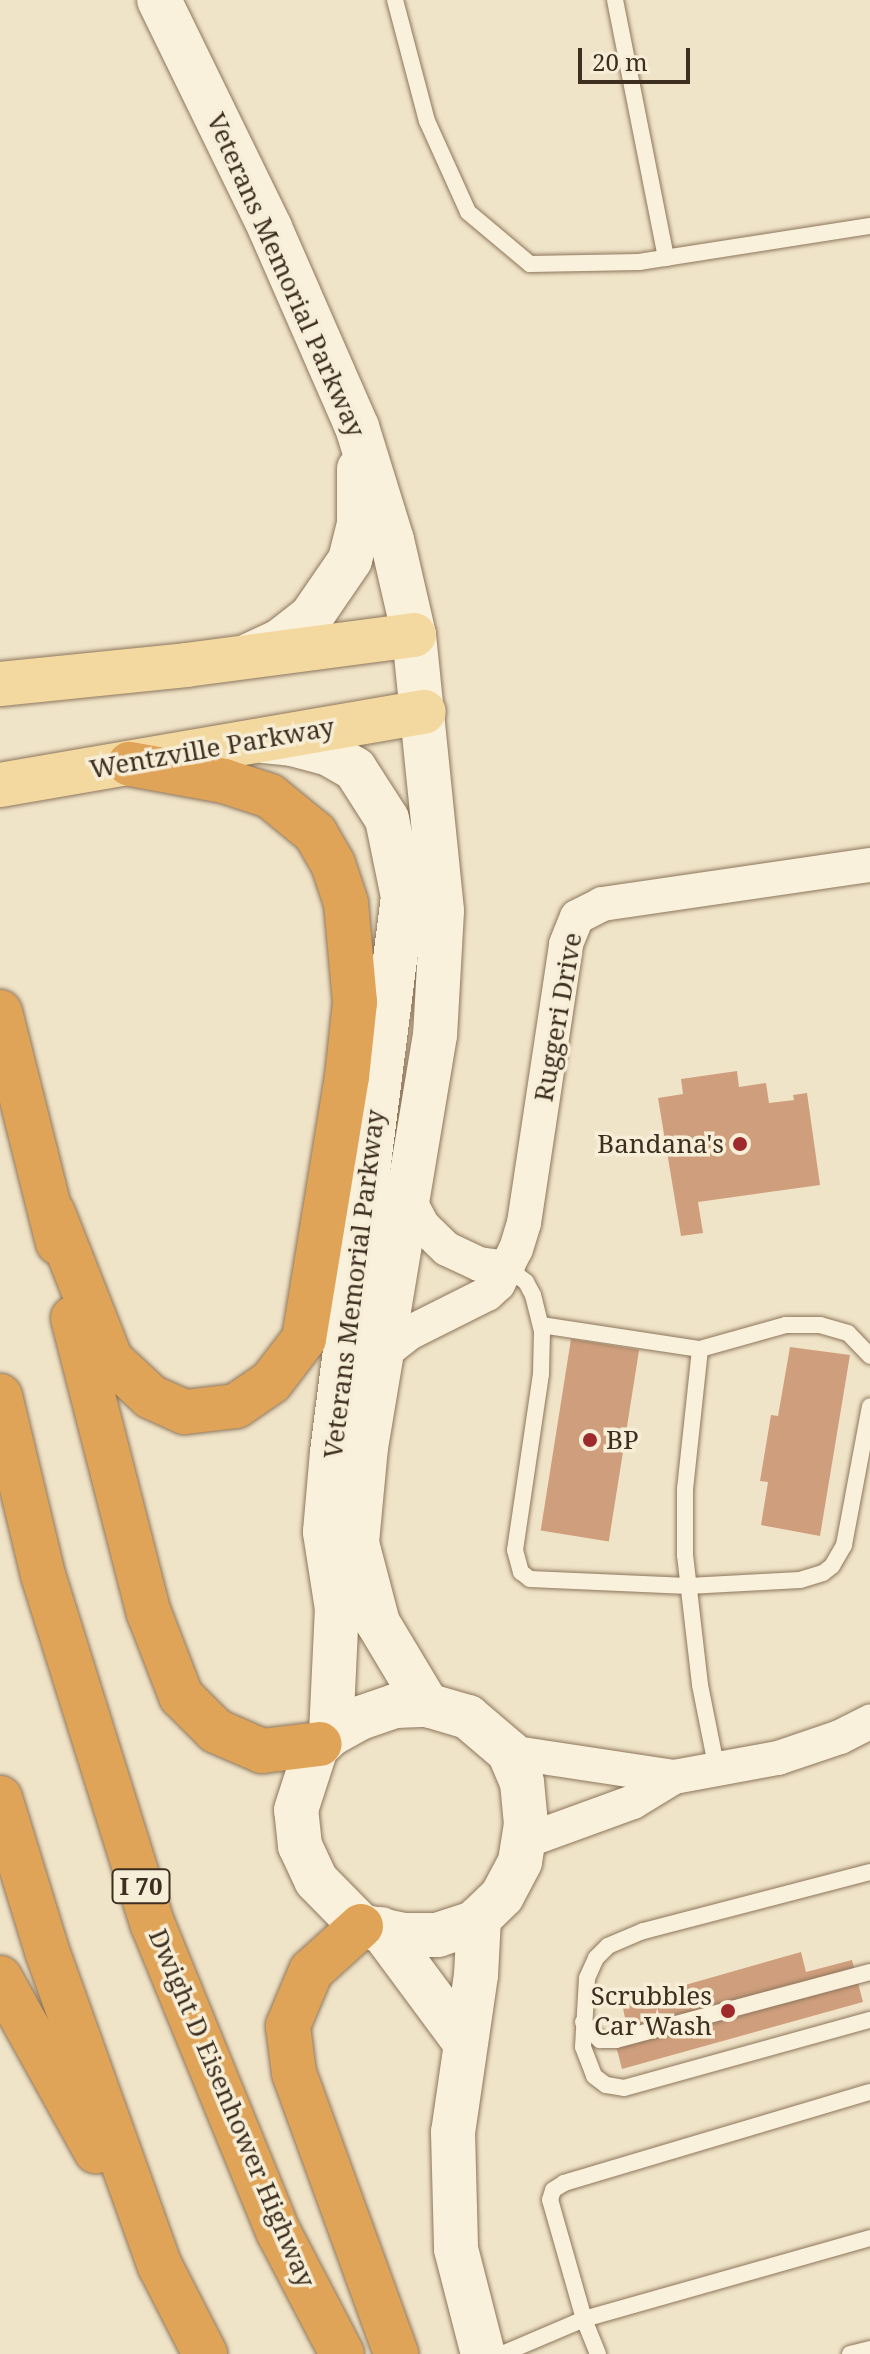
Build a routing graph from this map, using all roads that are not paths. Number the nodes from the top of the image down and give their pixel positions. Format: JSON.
{"nodes":[{"id":1,"x":159,"y":0,"type":"edge"},
{"id":2,"x":395,"y":0,"type":"edge"},
{"id":3,"x":615,"y":0,"type":"edge"},
{"id":4,"x":870,"y":226,"type":"edge"},
{"id":5,"x":666,"y":258,"type":"junction"},
{"id":6,"x":357,"y":427,"type":"junction"},
{"id":7,"x":414,"y":635,"type":"junction"},
{"id":8,"x":248,"y":656,"type":"junction"},
{"id":9,"x":0,"y":684,"type":"edge"},
{"id":10,"x":424,"y":712,"type":"junction"},
{"id":11,"x":253,"y":740,"type":"junction"},
{"id":12,"x":130,"y":764,"type":"junction"},
{"id":13,"x":0,"y":785,"type":"edge"},
{"id":14,"x":432,"y":842,"type":"junction"},
{"id":15,"x":870,"y":865,"type":"edge"},
{"id":16,"x":403,"y":897,"type":"junction"},
{"id":17,"x":0,"y":1012,"type":"edge"},
{"id":18,"x":409,"y":1200,"type":"junction"},
{"id":19,"x":53,"y":1213,"type":"junction"},
{"id":20,"x":508,"y":1268,"type":"junction"},
{"id":21,"x":541,"y":1325,"type":"junction"},
{"id":22,"x":700,"y":1349,"type":"junction"},
{"id":23,"x":381,"y":1355,"type":"junction"},
{"id":24,"x":870,"y":1356,"type":"edge"},
{"id":25,"x":0,"y":1396,"type":"edge"},
{"id":26,"x":870,"y":1406,"type":"edge"},
{"id":27,"x":688,"y":1586,"type":"junction"},
{"id":28,"x":427,"y":1705,"type":"junction"},
{"id":29,"x":870,"y":1722,"type":"edge"},
{"id":30,"x":325,"y":1739,"type":"junction"},
{"id":31,"x":509,"y":1752,"type":"junction"},
{"id":32,"x":717,"y":1770,"type":"junction"},
{"id":33,"x":674,"y":1777,"type":"junction"},
{"id":34,"x":0,"y":1798,"type":"edge"},
{"id":35,"x":523,"y":1842,"type":"junction"},
{"id":36,"x":870,"y":1872,"type":"edge"},
{"id":37,"x":479,"y":1918,"type":"junction"},
{"id":38,"x":371,"y":1928,"type":"junction"},
{"id":39,"x":870,"y":1972,"type":"edge"},
{"id":40,"x":0,"y":1978,"type":"edge"},
{"id":41,"x":870,"y":2020,"type":"edge"},
{"id":42,"x":583,"y":2022,"type":"junction"},
{"id":43,"x":464,"y":2041,"type":"junction"},
{"id":44,"x":870,"y":2092,"type":"edge"},
{"id":45,"x":870,"y":2238,"type":"edge"},
{"id":46,"x":160,"y":2266,"type":"junction"},
{"id":47,"x":584,"y":2319,"type":"junction"},
{"id":48,"x":870,"y":2349,"type":"edge"},
{"id":49,"x":205,"y":2354,"type":"edge"},
{"id":50,"x":342,"y":2354,"type":"edge"},
{"id":51,"x":396,"y":2354,"type":"edge"},
{"id":52,"x":483,"y":2354,"type":"edge"},
{"id":53,"x":502,"y":2354,"type":"edge"},
{"id":54,"x":598,"y":2354,"type":"edge"},
{"id":55,"x":850,"y":2354,"type":"edge"}],
"edges":[{"from":1,"to":6,"type":"street","name":"Veterans Memorial Parkway"},
{"from":2,"to":5,"type":"lane"},
{"from":3,"to":5,"type":"lane"},
{"from":4,"to":5,"type":"lane"},
{"from":6,"to":7,"type":"street","name":"Veterans Memorial Parkway"},
{"from":6,"to":8,"type":"street"},
{"from":7,"to":8,"type":"main road"},
{"from":7,"to":10,"type":"street","name":"Veterans Memorial Parkway"},
{"from":8,"to":9,"type":"main road"},
{"from":10,"to":11,"type":"main road","name":"Wentzville Parkway"},
{"from":10,"to":14,"type":"street","name":"Veterans Memorial Parkway"},
{"from":11,"to":12,"type":"main road","name":"Wentzville Parkway"},
{"from":11,"to":16,"type":"street"},
{"from":12,"to":13,"type":"main road","name":"Wentzville Parkway"},
{"from":12,"to":19,"type":"highway"},
{"from":14,"to":16,"type":"street","name":"Veterans Memorial Parkway"},
{"from":14,"to":18,"type":"street","name":"Veterans Memorial Parkway"},
{"from":15,"to":20,"type":"street","name":"Ruggeri Drive"},
{"from":16,"to":30,"type":"street","name":"Veterans Memorial Parkway"},
{"from":17,"to":19,"type":"highway"},
{"from":18,"to":20,"type":"street"},
{"from":18,"to":23,"type":"street","name":"Veterans Memorial Parkway"},
{"from":19,"to":30,"type":"highway"},
{"from":20,"to":21,"type":"lane"},
{"from":20,"to":23,"type":"street","name":"Ruggeri Drive"},
{"from":21,"to":22,"type":"lane"},
{"from":21,"to":27,"type":"lane"},
{"from":22,"to":24,"type":"lane"},
{"from":22,"to":27,"type":"lane"},
{"from":23,"to":28,"type":"street","name":"Veterans Memorial Parkway"},
{"from":25,"to":50,"type":"highway","name":"Dwight D Eisenhower Highway","number":"I 70"},
{"from":26,"to":27,"type":"lane"},
{"from":27,"to":32,"type":"lane"},
{"from":28,"to":30,"type":"street"},
{"from":28,"to":31,"type":"street"},
{"from":29,"to":32,"type":"street"},
{"from":30,"to":38,"type":"street"},
{"from":31,"to":33,"type":"street"},
{"from":31,"to":35,"type":"street"},
{"from":32,"to":33,"type":"street"},
{"from":33,"to":35,"type":"street"},
{"from":34,"to":46,"type":"highway"},
{"from":35,"to":37,"type":"street"},
{"from":36,"to":42,"type":"lane"},
{"from":37,"to":38,"type":"street"},
{"from":37,"to":43,"type":"street"},
{"from":38,"to":43,"type":"street"},
{"from":38,"to":51,"type":"highway"},
{"from":39,"to":42,"type":"lane"},
{"from":40,"to":46,"type":"highway"},
{"from":41,"to":42,"type":"lane"},
{"from":43,"to":52,"type":"street"},
{"from":44,"to":47,"type":"lane"},
{"from":45,"to":47,"type":"lane"},
{"from":46,"to":49,"type":"highway"},
{"from":47,"to":53,"type":"lane"},
{"from":47,"to":54,"type":"lane"},
{"from":48,"to":55,"type":"lane"}]}
